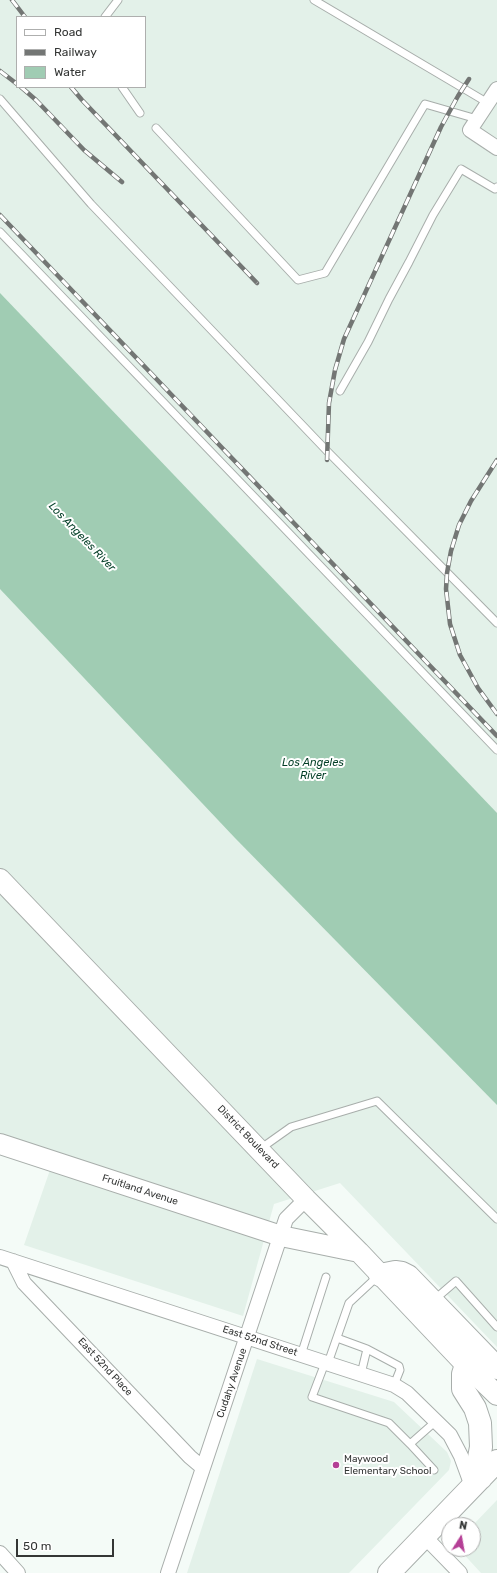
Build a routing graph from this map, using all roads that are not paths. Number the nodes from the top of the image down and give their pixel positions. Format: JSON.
{"nodes":[{"id":1,"x":118,"y":0,"type":"edge"},
{"id":2,"x":314,"y":0,"type":"edge"},
{"id":3,"x":106,"y":16,"type":"edge"},
{"id":4,"x":123,"y":88,"type":"edge"},
{"id":5,"x":497,"y":89,"type":"edge"},
{"id":6,"x":0,"y":99,"type":"edge"},
{"id":7,"x":488,"y":103,"type":"junction"},
{"id":8,"x":140,"y":113,"type":"dead end"},
{"id":9,"x":473,"y":124,"type":"junction"},
{"id":10,"x":156,"y":128,"type":"dead end"},
{"id":11,"x":497,"y":148,"type":"edge"},
{"id":12,"x":497,"y":186,"type":"edge"},
{"id":13,"x":0,"y":232,"type":"edge"},
{"id":14,"x":340,"y":391,"type":"dead end"},
{"id":15,"x":497,"y":623,"type":"edge"},
{"id":16,"x":497,"y":750,"type":"edge"},
{"id":17,"x":0,"y":879,"type":"edge"},
{"id":18,"x":0,"y":1144,"type":"edge"},
{"id":19,"x":260,"y":1150,"type":"junction"},
{"id":20,"x":306,"y":1199,"type":"junction"},
{"id":21,"x":497,"y":1219,"type":"edge"},
{"id":22,"x":281,"y":1236,"type":"junction"},
{"id":23,"x":359,"y":1252,"type":"junction"},
{"id":24,"x":7,"y":1259,"type":"edge"},
{"id":25,"x":380,"y":1275,"type":"junction"},
{"id":26,"x":326,"y":1277,"type":"dead end"},
{"id":27,"x":425,"y":1308,"type":"junction"},
{"id":28,"x":497,"y":1327,"type":"edge"},
{"id":29,"x":247,"y":1337,"type":"junction"},
{"id":30,"x":337,"y":1338,"type":"junction"},
{"id":31,"x":367,"y":1349,"type":"junction"},
{"id":32,"x":301,"y":1355,"type":"junction"},
{"id":33,"x":326,"y":1363,"type":"junction"},
{"id":34,"x":466,"y":1365,"type":"junction"},
{"id":35,"x":497,"y":1368,"type":"edge"},
{"id":36,"x":361,"y":1374,"type":"junction"},
{"id":37,"x":394,"y":1385,"type":"junction"},
{"id":38,"x":497,"y":1395,"type":"edge"},
{"id":39,"x":436,"y":1421,"type":"junction"},
{"id":40,"x":410,"y":1444,"type":"junction"},
{"id":41,"x":497,"y":1461,"type":"edge"},
{"id":42,"x":203,"y":1468,"type":"junction"},
{"id":43,"x":434,"y":1470,"type":"dead end"},
{"id":44,"x":477,"y":1482,"type":"junction"},
{"id":45,"x":427,"y":1533,"type":"junction"},
{"id":46,"x":0,"y":1554,"type":"edge"},
{"id":47,"x":18,"y":1573,"type":"edge"},
{"id":48,"x":168,"y":1573,"type":"edge"},
{"id":49,"x":389,"y":1573,"type":"edge"},
{"id":50,"x":460,"y":1573,"type":"edge"}],
"edges":[{"from":1,"to":3,"type":"lane"},
{"from":2,"to":7,"type":"lane"},
{"from":4,"to":8,"type":"lane"},
{"from":5,"to":7,"type":"street"},
{"from":6,"to":15,"type":"lane"},
{"from":7,"to":9,"type":"street"},
{"from":9,"to":10,"type":"lane"},
{"from":9,"to":11,"type":"street"},
{"from":12,"to":14,"type":"lane"},
{"from":13,"to":16,"type":"lane"},
{"from":17,"to":19,"type":"main road","name":"District Boulevard"},
{"from":18,"to":22,"type":"main road","name":"Fruitland Avenue"},
{"from":19,"to":20,"type":"main road","name":"District Boulevard"},
{"from":19,"to":21,"type":"lane"},
{"from":20,"to":22,"type":"street","name":"Cudahy Avenue"},
{"from":20,"to":23,"type":"main road","name":"District Boulevard"},
{"from":22,"to":23,"type":"main road","name":"Fruitland Avenue"},
{"from":22,"to":29,"type":"street","name":"Cudahy Avenue"},
{"from":23,"to":25,"type":"main road","name":"District Boulevard"},
{"from":24,"to":29,"type":"street","name":"East 52nd Street"},
{"from":24,"to":42,"type":"street","name":"East 52nd Place"},
{"from":25,"to":27,"type":"main road"},
{"from":25,"to":30,"type":"lane"},
{"from":26,"to":32,"type":"lane"},
{"from":27,"to":28,"type":"lane"},
{"from":27,"to":34,"type":"main road"},
{"from":27,"to":35,"type":"main road"},
{"from":29,"to":32,"type":"street","name":"East 52nd Street"},
{"from":29,"to":42,"type":"street","name":"Cudahy Avenue"},
{"from":30,"to":31,"type":"lane"},
{"from":30,"to":33,"type":"lane"},
{"from":31,"to":36,"type":"lane"},
{"from":31,"to":37,"type":"lane"},
{"from":32,"to":33,"type":"street","name":"East 52nd Street"},
{"from":33,"to":36,"type":"street","name":"East 52nd Street"},
{"from":33,"to":40,"type":"lane"},
{"from":34,"to":38,"type":"main road"},
{"from":34,"to":44,"type":"main road"},
{"from":36,"to":37,"type":"street","name":"East 52nd Street"},
{"from":37,"to":39,"type":"street","name":"East 52nd Street"},
{"from":39,"to":40,"type":"lane"},
{"from":39,"to":44,"type":"street","name":"East 52nd Street"},
{"from":40,"to":43,"type":"lane"},
{"from":41,"to":44,"type":"main road"},
{"from":42,"to":48,"type":"street","name":"Cudahy Avenue"},
{"from":44,"to":45,"type":"main road"},
{"from":45,"to":49,"type":"main road"},
{"from":45,"to":50,"type":"street"},
{"from":46,"to":47,"type":"street"}]}
